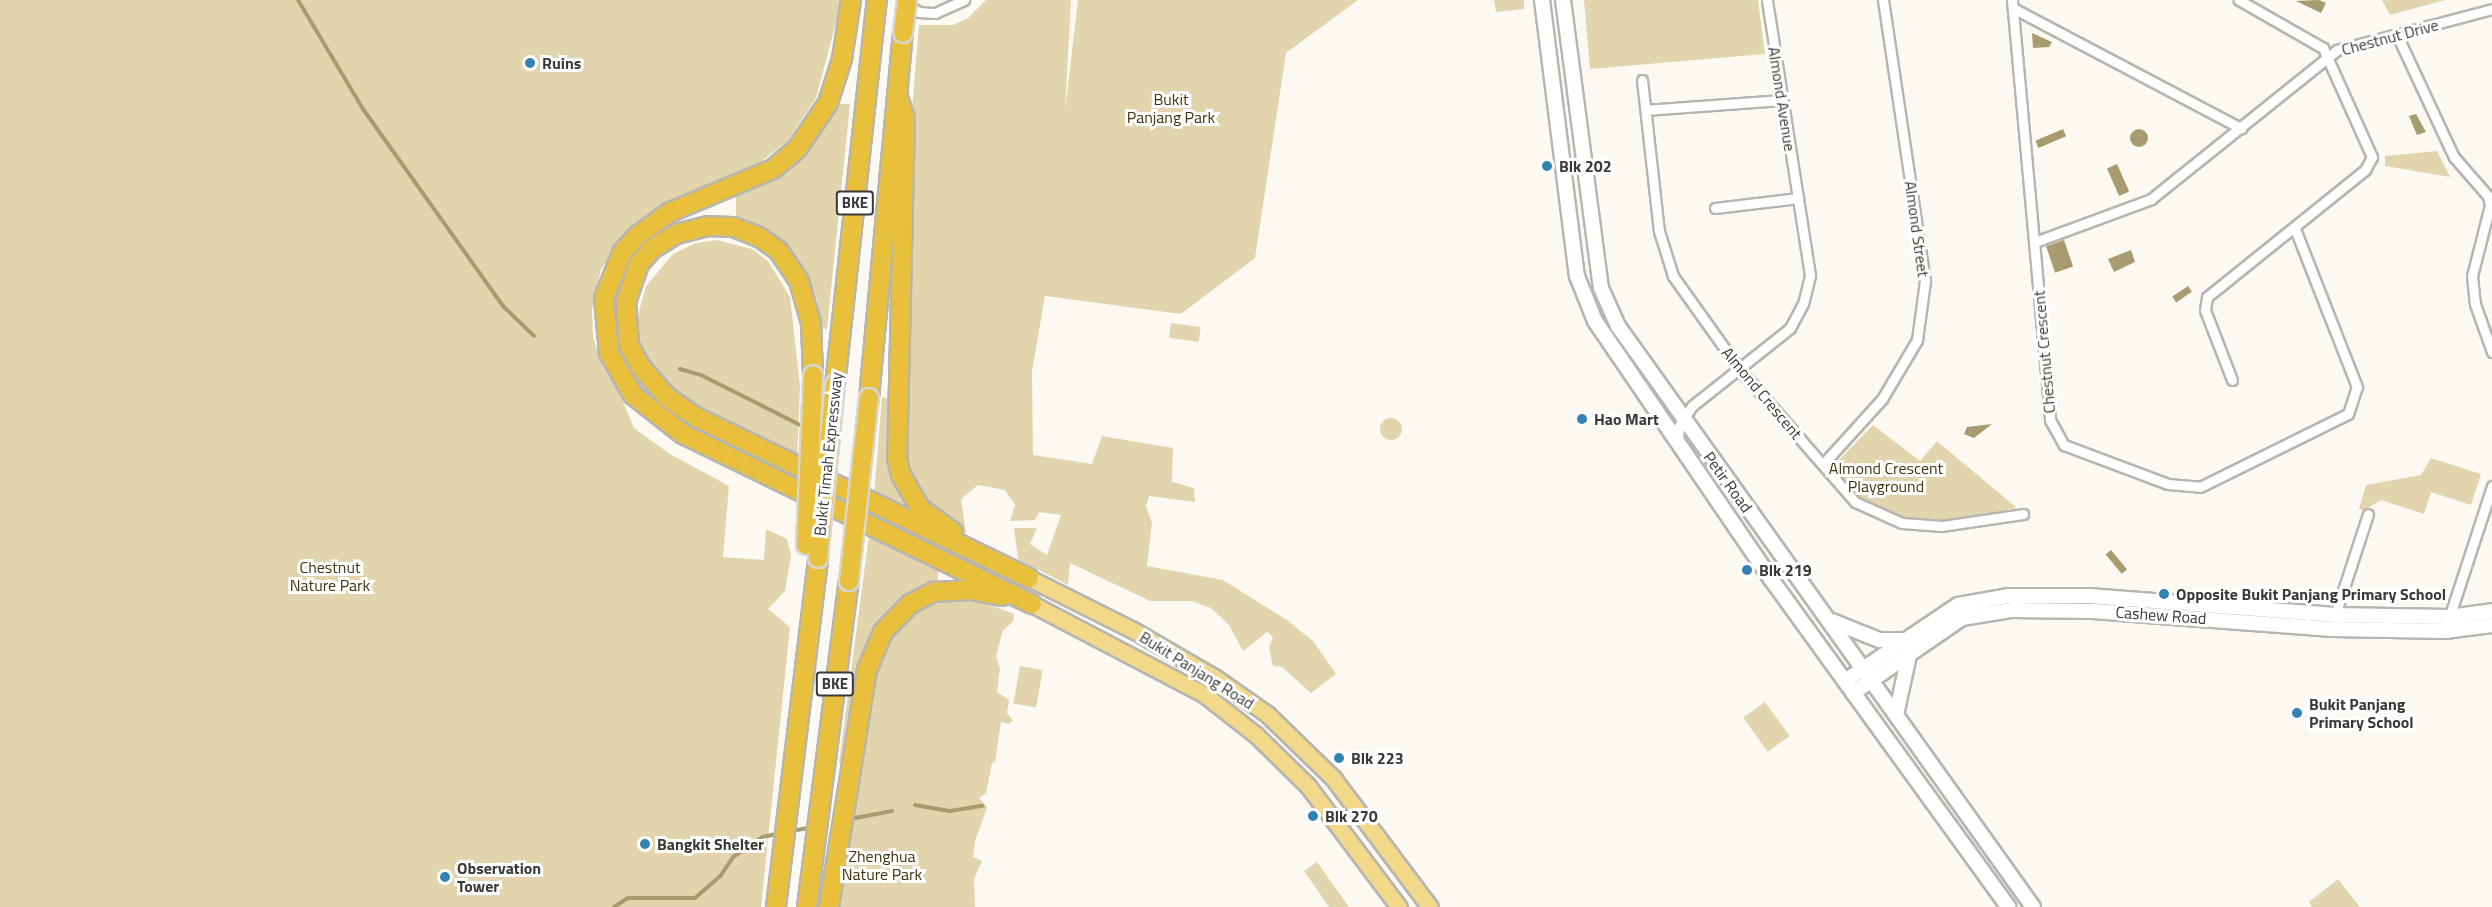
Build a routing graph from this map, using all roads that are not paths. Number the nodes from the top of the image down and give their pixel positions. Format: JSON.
{"nodes":[{"id":1,"x":878,"y":0,"type":"edge"},
{"id":2,"x":900,"y":0,"type":"edge"},
{"id":3,"x":907,"y":0,"type":"edge"},
{"id":4,"x":964,"y":0,"type":"edge"},
{"id":5,"x":1542,"y":0,"type":"edge"},
{"id":6,"x":1563,"y":0,"type":"edge"},
{"id":7,"x":1767,"y":0,"type":"edge"},
{"id":8,"x":1883,"y":0,"type":"edge"},
{"id":9,"x":2238,"y":0,"type":"edge"},
{"id":10,"x":2013,"y":4,"type":"edge"},
{"id":11,"x":850,"y":6,"type":"edge"},
{"id":12,"x":2492,"y":9,"type":"edge"},
{"id":13,"x":2397,"y":35,"type":"junction"},
{"id":14,"x":2328,"y":56,"type":"junction"},
{"id":15,"x":1642,"y":80,"type":"dead end"},
{"id":16,"x":897,"y":94,"type":"junction"},
{"id":17,"x":1781,"y":100,"type":"junction"},
{"id":18,"x":1646,"y":110,"type":"junction"},
{"id":19,"x":2241,"y":128,"type":"junction"},
{"id":20,"x":1580,"y":138,"type":"junction"},
{"id":21,"x":1559,"y":143,"type":"junction"},
{"id":22,"x":2490,"y":196,"type":"edge"},
{"id":23,"x":1798,"y":198,"type":"junction"},
{"id":24,"x":1715,"y":208,"type":"dead end"},
{"id":25,"x":2295,"y":229,"type":"junction"},
{"id":26,"x":2035,"y":242,"type":"junction"},
{"id":27,"x":2492,"y":323,"type":"edge"},
{"id":28,"x":2482,"y":325,"type":"junction"},
{"id":29,"x":2492,"y":352,"type":"edge"},
{"id":30,"x":1740,"y":370,"type":"junction"},
{"id":31,"x":2232,"y":380,"type":"dead end"},
{"id":32,"x":1652,"y":409,"type":"junction"},
{"id":33,"x":1682,"y":419,"type":"junction"},
{"id":34,"x":1681,"y":452,"type":"junction"},
{"id":35,"x":1823,"y":464,"type":"junction"},
{"id":36,"x":2492,"y":486,"type":"edge"},
{"id":37,"x":2023,"y":514,"type":"dead end"},
{"id":38,"x":2368,"y":514,"type":"dead end"},
{"id":39,"x":936,"y":529,"type":"junction"},
{"id":40,"x":812,"y":551,"type":"junction"},
{"id":41,"x":1791,"y":569,"type":"junction"},
{"id":42,"x":1029,"y":578,"type":"joint"},
{"id":43,"x":1771,"y":579,"type":"junction"},
{"id":44,"x":1032,"y":604,"type":"junction"},
{"id":45,"x":2492,"y":611,"type":"edge"},
{"id":46,"x":2335,"y":615,"type":"junction"},
{"id":47,"x":2449,"y":616,"type":"junction"},
{"id":48,"x":1827,"y":619,"type":"junction"},
{"id":49,"x":2492,"y":625,"type":"edge"},
{"id":50,"x":2446,"y":630,"type":"junction"},
{"id":51,"x":1906,"y":646,"type":"junction"},
{"id":52,"x":1868,"y":673,"type":"junction"},
{"id":53,"x":1849,"y":687,"type":"junction"},
{"id":54,"x":1896,"y":715,"type":"junction"},
{"id":55,"x":1397,"y":906,"type":"edge"},
{"id":56,"x":776,"y":907,"type":"edge"},
{"id":57,"x":807,"y":907,"type":"edge"},
{"id":58,"x":829,"y":907,"type":"edge"},
{"id":59,"x":1430,"y":907,"type":"edge"},
{"id":60,"x":2008,"y":907,"type":"edge"},
{"id":61,"x":2033,"y":907,"type":"edge"}],
"edges":[{"from":1,"to":40,"type":"highway","name":"Bukit Timah Expressway","number":"BKE","bridge":true},
{"from":2,"to":4,"type":"street"},
{"from":3,"to":16,"type":"highway","name":"Bukit Timah Expressway","number":"BKE","bridge":true},
{"from":5,"to":21,"type":"main road","name":"Petir Road"},
{"from":6,"to":20,"type":"main road","name":"Petir Road"},
{"from":7,"to":17,"type":"street","name":"Almond Avenue"},
{"from":8,"to":35,"type":"street","name":"Almond Street"},
{"from":9,"to":14,"type":"street"},
{"from":10,"to":19,"type":"street"},
{"from":10,"to":26,"type":"street","name":"Chestnut Crescent"},
{"from":11,"to":44,"type":"highway"},
{"from":12,"to":13,"type":"street","name":"Chestnut Drive"},
{"from":13,"to":14,"type":"street","name":"Chestnut Drive"},
{"from":13,"to":22,"type":"street"},
{"from":14,"to":19,"type":"street","name":"Chestnut Drive"},
{"from":14,"to":25,"type":"street"},
{"from":15,"to":18,"type":"street","name":"Almond Crescent"},
{"from":16,"to":39,"type":"highway"},
{"from":16,"to":57,"type":"highway","name":"Bukit Timah Expressway","number":"BKE","bridge":true},
{"from":17,"to":18,"type":"street"},
{"from":17,"to":23,"type":"street","name":"Almond Avenue"},
{"from":18,"to":30,"type":"street","name":"Almond Crescent"},
{"from":19,"to":26,"type":"street","name":"Chestnut Drive"},
{"from":20,"to":21,"type":"main road"},
{"from":20,"to":33,"type":"main road","name":"Petir Road"},
{"from":21,"to":32,"type":"main road","name":"Petir Road"},
{"from":22,"to":28,"type":"street"},
{"from":23,"to":24,"type":"street"},
{"from":23,"to":30,"type":"street","name":"Almond Avenue"},
{"from":25,"to":26,"type":"street","name":"Chestnut Crescent"},
{"from":25,"to":31,"type":"street"},
{"from":27,"to":28,"type":"street"},
{"from":28,"to":29,"type":"street"},
{"from":30,"to":33,"type":"street","name":"Almond Avenue"},
{"from":30,"to":35,"type":"street","name":"Almond Crescent"},
{"from":32,"to":33,"type":"street"},
{"from":32,"to":34,"type":"main road","name":"Petir Road"},
{"from":33,"to":34,"type":"street"},
{"from":33,"to":41,"type":"main road","name":"Petir Road"},
{"from":34,"to":43,"type":"main road","name":"Petir Road"},
{"from":35,"to":37,"type":"street","name":"Almond Crescent"},
{"from":36,"to":47,"type":"street"},
{"from":38,"to":46,"type":"street"},
{"from":39,"to":40,"type":"highway","bridge":true},
{"from":39,"to":42,"type":"highway"},
{"from":40,"to":56,"type":"highway","number":"BKE"},
{"from":41,"to":43,"type":"main road"},
{"from":41,"to":48,"type":"main road","name":"Petir Road"},
{"from":42,"to":59,"type":"main road","name":"Bukit Panjang Road"},
{"from":43,"to":53,"type":"main road","name":"Petir Road"},
{"from":44,"to":55,"type":"main road","name":"Bukit Panjang Road"},
{"from":44,"to":58,"type":"highway"},
{"from":45,"to":47,"type":"main road","name":"Cashew Road"},
{"from":46,"to":47,"type":"main road","name":"Cashew Road"},
{"from":46,"to":51,"type":"main road","name":"Cashew Road"},
{"from":47,"to":50,"type":"street"},
{"from":48,"to":51,"type":"main road"},
{"from":48,"to":52,"type":"main road","name":"Petir Road"},
{"from":49,"to":50,"type":"main road","name":"Cashew Road"},
{"from":50,"to":51,"type":"main road","name":"Cashew Road"},
{"from":51,"to":52,"type":"main road","name":"Cashew Road"},
{"from":51,"to":54,"type":"main road"},
{"from":52,"to":53,"type":"main road","name":"Cashew Road"},
{"from":52,"to":54,"type":"main road","name":"Petir Road"},
{"from":53,"to":60,"type":"main road","name":"Petir Road"},
{"from":54,"to":61,"type":"main road","name":"Petir Road"}]}
